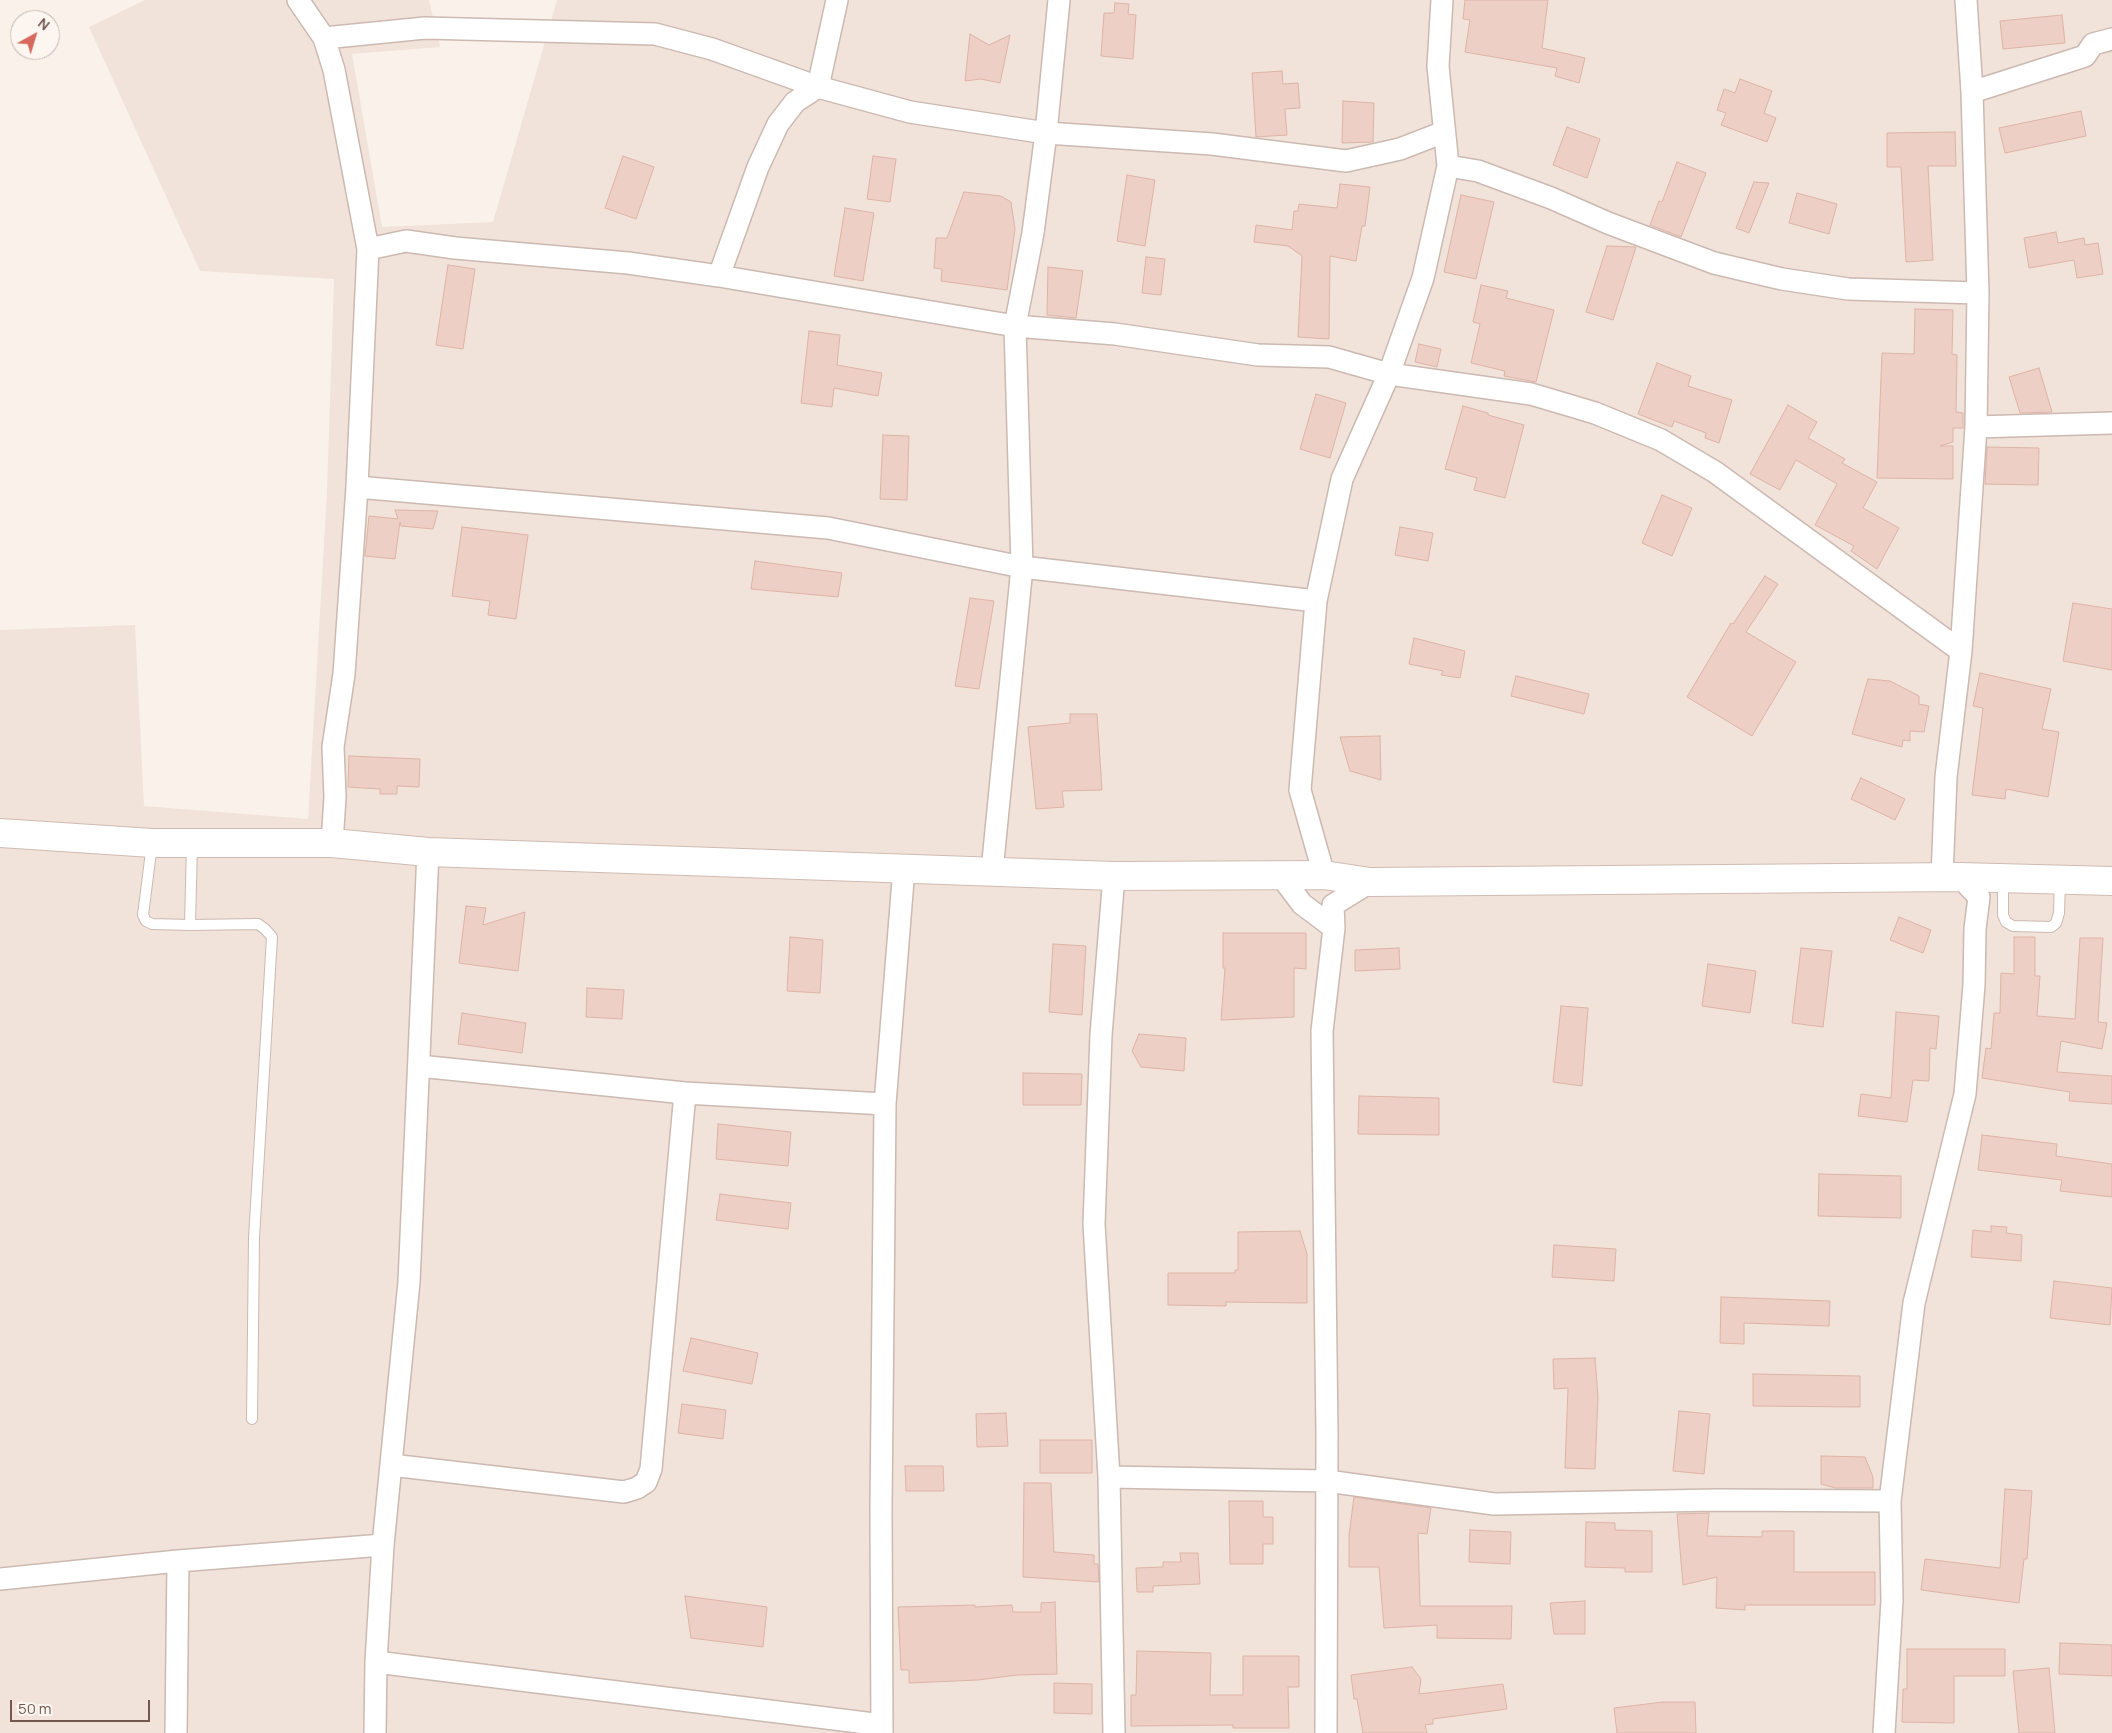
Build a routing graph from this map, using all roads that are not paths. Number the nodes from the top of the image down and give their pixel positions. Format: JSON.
{"nodes":[{"id":1,"x":298,"y":0,"type":"edge"},
{"id":2,"x":837,"y":0,"type":"edge"},
{"id":3,"x":1059,"y":0,"type":"edge"},
{"id":4,"x":1442,"y":0,"type":"edge"},
{"id":5,"x":1966,"y":0,"type":"edge"},
{"id":6,"x":324,"y":38,"type":"junction"},
{"id":7,"x":2112,"y":39,"type":"edge"},
{"id":8,"x":818,"y":87,"type":"junction"},
{"id":9,"x":1972,"y":92,"type":"junction"},
{"id":10,"x":1444,"y":132,"type":"junction"},
{"id":11,"x":1046,"y":133,"type":"junction"},
{"id":12,"x":1448,"y":166,"type":"junction"},
{"id":13,"x":368,"y":249,"type":"junction"},
{"id":14,"x":718,"y":276,"type":"junction"},
{"id":15,"x":1978,"y":293,"type":"junction"},
{"id":16,"x":1015,"y":326,"type":"junction"},
{"id":17,"x":1389,"y":374,"type":"junction"},
{"id":18,"x":2112,"y":422,"type":"edge"},
{"id":19,"x":1976,"y":427,"type":"junction"},
{"id":20,"x":357,"y":487,"type":"junction"},
{"id":21,"x":1022,"y":567,"type":"junction"},
{"id":22,"x":1316,"y":601,"type":"junction"},
{"id":23,"x":1961,"y":651,"type":"junction"},
{"id":24,"x":0,"y":833,"type":"edge"},
{"id":25,"x":152,"y":843,"type":"junction"},
{"id":26,"x":332,"y":843,"type":"junction"},
{"id":27,"x":192,"y":844,"type":"junction"},
{"id":28,"x":428,"y":852,"type":"junction"},
{"id":29,"x":904,"y":868,"type":"junction"},
{"id":30,"x":992,"y":871,"type":"junction"},
{"id":31,"x":1324,"y":875,"type":"junction"},
{"id":32,"x":1114,"y":876,"type":"junction"},
{"id":33,"x":1281,"y":876,"type":"junction"},
{"id":34,"x":1951,"y":877,"type":"junction"},
{"id":35,"x":2003,"y":878,"type":"junction"},
{"id":36,"x":2060,"y":879,"type":"junction"},
{"id":37,"x":2112,"y":880,"type":"edge"},
{"id":38,"x":1370,"y":882,"type":"junction"},
{"id":39,"x":190,"y":925,"type":"junction"},
{"id":40,"x":1334,"y":928,"type":"junction"},
{"id":41,"x":418,"y":1066,"type":"junction"},
{"id":42,"x":685,"y":1093,"type":"junction"},
{"id":43,"x":885,"y":1104,"type":"junction"},
{"id":44,"x":252,"y":1419,"type":"dead end"},
{"id":45,"x":391,"y":1465,"type":"junction"},
{"id":46,"x":1109,"y":1477,"type":"junction"},
{"id":47,"x":1327,"y":1481,"type":"junction"},
{"id":48,"x":1890,"y":1501,"type":"junction"},
{"id":49,"x":383,"y":1545,"type":"junction"},
{"id":50,"x":178,"y":1561,"type":"junction"},
{"id":51,"x":0,"y":1579,"type":"edge"},
{"id":52,"x":376,"y":1662,"type":"junction"},
{"id":53,"x":882,"y":1729,"type":"edge"},
{"id":54,"x":176,"y":1733,"type":"edge"},
{"id":55,"x":375,"y":1733,"type":"edge"},
{"id":56,"x":1114,"y":1733,"type":"edge"},
{"id":57,"x":1326,"y":1733,"type":"edge"},
{"id":58,"x":1884,"y":1733,"type":"edge"}],
"edges":[{"from":1,"to":6,"type":"street"},
{"from":2,"to":8,"type":"street"},
{"from":3,"to":11,"type":"street"},
{"from":4,"to":10,"type":"street"},
{"from":5,"to":9,"type":"street"},
{"from":6,"to":8,"type":"street"},
{"from":6,"to":13,"type":"street"},
{"from":7,"to":9,"type":"street"},
{"from":8,"to":11,"type":"street"},
{"from":8,"to":14,"type":"street"},
{"from":9,"to":15,"type":"street"},
{"from":10,"to":11,"type":"street"},
{"from":10,"to":12,"type":"street"},
{"from":11,"to":16,"type":"street"},
{"from":12,"to":15,"type":"street"},
{"from":12,"to":17,"type":"street"},
{"from":13,"to":14,"type":"street"},
{"from":13,"to":20,"type":"street"},
{"from":14,"to":16,"type":"street"},
{"from":15,"to":19,"type":"street"},
{"from":16,"to":17,"type":"street"},
{"from":16,"to":21,"type":"street"},
{"from":17,"to":22,"type":"street"},
{"from":17,"to":23,"type":"street"},
{"from":18,"to":19,"type":"street"},
{"from":19,"to":23,"type":"street"},
{"from":20,"to":21,"type":"street"},
{"from":20,"to":26,"type":"street"},
{"from":21,"to":22,"type":"street"},
{"from":21,"to":30,"type":"street"},
{"from":22,"to":31,"type":"street"},
{"from":23,"to":34,"type":"street"},
{"from":24,"to":25,"type":"main road"},
{"from":25,"to":27,"type":"main road"},
{"from":25,"to":39,"type":"lane"},
{"from":26,"to":27,"type":"main road"},
{"from":26,"to":28,"type":"main road"},
{"from":27,"to":39,"type":"lane"},
{"from":28,"to":29,"type":"main road"},
{"from":28,"to":41,"type":"street"},
{"from":29,"to":30,"type":"main road"},
{"from":29,"to":43,"type":"street"},
{"from":30,"to":32,"type":"main road"},
{"from":31,"to":33,"type":"main road"},
{"from":31,"to":38,"type":"main road"},
{"from":32,"to":33,"type":"main road"},
{"from":32,"to":46,"type":"street"},
{"from":33,"to":40,"type":"street"},
{"from":34,"to":35,"type":"main road"},
{"from":34,"to":38,"type":"main road"},
{"from":34,"to":48,"type":"street"},
{"from":35,"to":36,"type":"main road"},
{"from":35,"to":36,"type":"lane"},
{"from":36,"to":37,"type":"main road"},
{"from":38,"to":40,"type":"street"},
{"from":39,"to":44,"type":"lane"},
{"from":40,"to":47,"type":"street"},
{"from":41,"to":42,"type":"street"},
{"from":41,"to":45,"type":"street"},
{"from":42,"to":43,"type":"street"},
{"from":42,"to":45,"type":"street"},
{"from":43,"to":53,"type":"street"},
{"from":45,"to":49,"type":"street"},
{"from":46,"to":47,"type":"street"},
{"from":46,"to":56,"type":"street"},
{"from":47,"to":48,"type":"street"},
{"from":47,"to":57,"type":"street"},
{"from":48,"to":58,"type":"street"},
{"from":49,"to":50,"type":"street"},
{"from":49,"to":52,"type":"street"},
{"from":50,"to":51,"type":"street"},
{"from":50,"to":54,"type":"street"},
{"from":52,"to":53,"type":"street"},
{"from":52,"to":55,"type":"street"}]}
